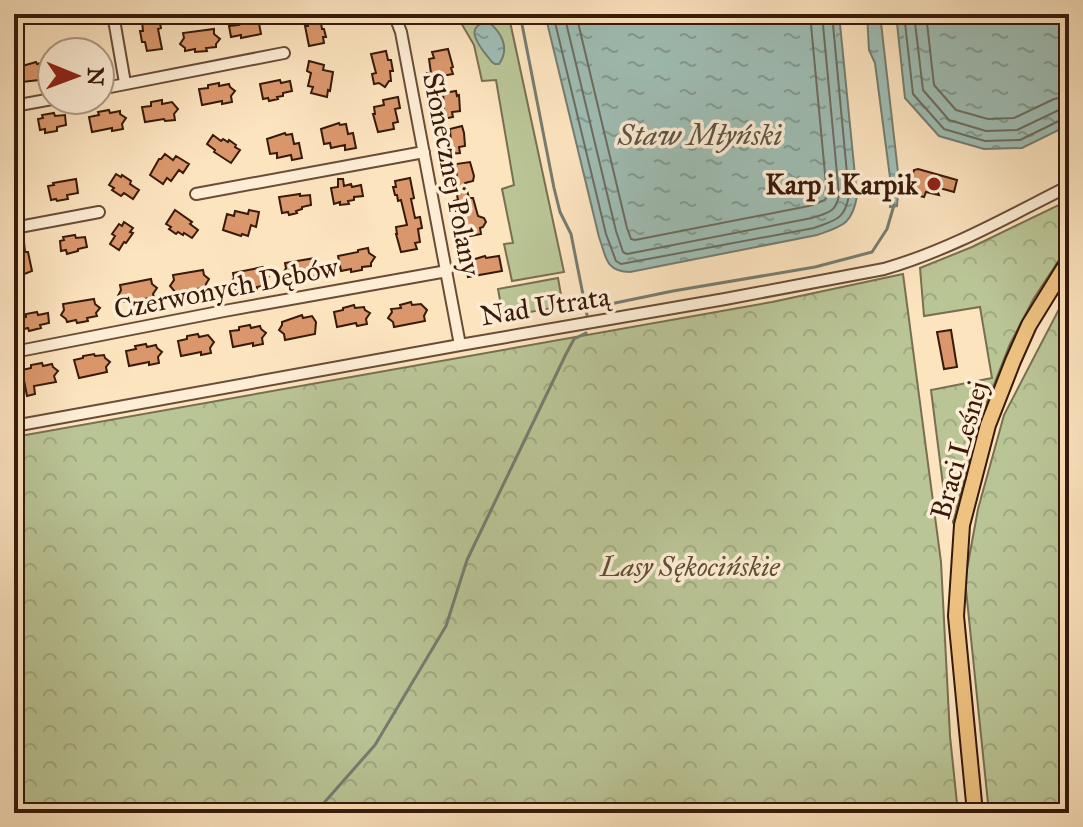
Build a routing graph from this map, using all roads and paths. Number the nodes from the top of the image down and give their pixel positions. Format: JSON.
{"nodes":[{"id":1,"x":113,"y":14,"type":"edge"},
{"id":2,"x":394,"y":14,"type":"edge"},
{"id":3,"x":284,"y":53,"type":"dead end"},
{"id":4,"x":125,"y":83,"type":"junction"},
{"id":5,"x":116,"y":85,"type":"edge"},
{"id":6,"x":36,"y":102,"type":"edge"},
{"id":7,"x":14,"y":106,"type":"edge"},
{"id":8,"x":424,"y":152,"type":"junction"},
{"id":9,"x":1069,"y":186,"type":"edge"},
{"id":10,"x":196,"y":194,"type":"dead end"},
{"id":11,"x":99,"y":212,"type":"dead end"},
{"id":12,"x":14,"y":228,"type":"edge"},
{"id":13,"x":1069,"y":260,"type":"edge"},
{"id":14,"x":447,"y":271,"type":"junction"},
{"id":15,"x":460,"y":345,"type":"junction"},
{"id":16,"x":14,"y":352,"type":"edge"},
{"id":17,"x":14,"y":426,"type":"edge"},
{"id":18,"x":975,"y":813,"type":"edge"}],
"edges":[{"from":1,"to":4,"type":"street"},
{"from":2,"to":8,"type":"street","name":"Słonecznej Polany"},
{"from":3,"to":4,"type":"street"},
{"from":4,"to":5,"type":"street"},
{"from":6,"to":7,"type":"street"},
{"from":8,"to":10,"type":"street"},
{"from":8,"to":14,"type":"street","name":"Słonecznej Polany"},
{"from":9,"to":15,"type":"street","name":"Nad Utratą"},
{"from":11,"to":12,"type":"street"},
{"from":13,"to":18,"type":"main road","name":"Braci Leśnej"},
{"from":14,"to":15,"type":"street","name":"Słonecznej Polany"},
{"from":14,"to":16,"type":"street","name":"Czerwonych Dębów"},
{"from":15,"to":17,"type":"street","name":"Nad Utratą"}]}
